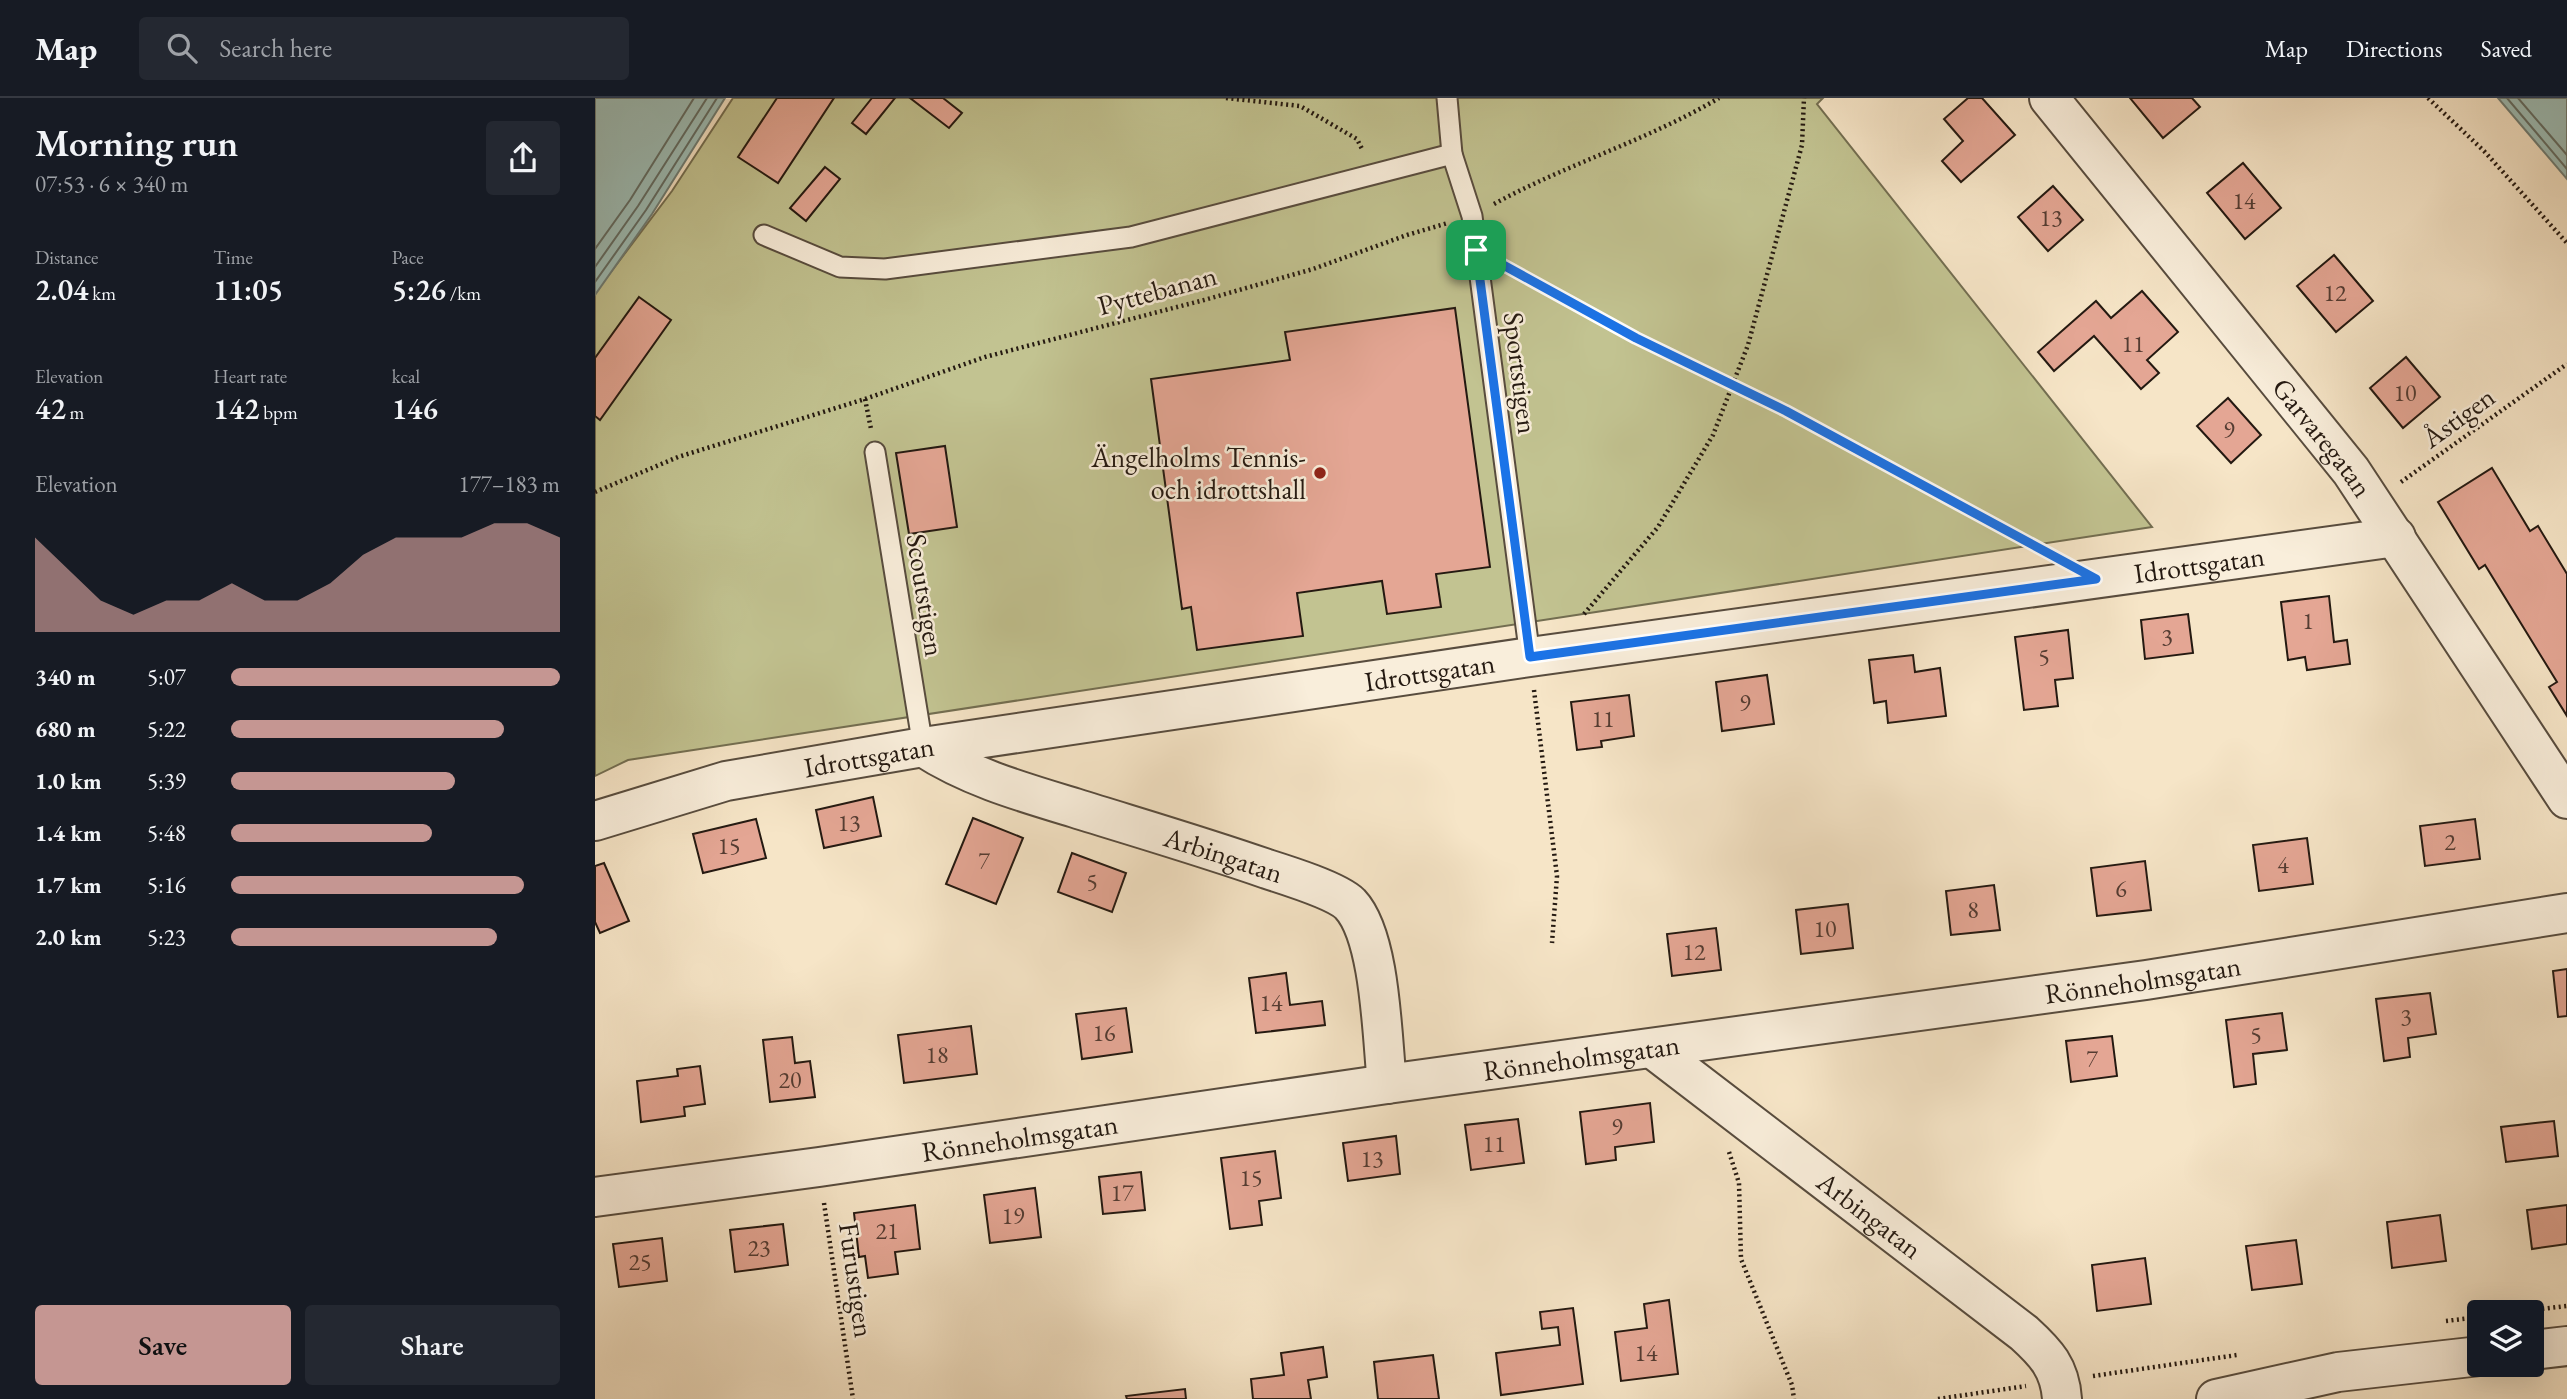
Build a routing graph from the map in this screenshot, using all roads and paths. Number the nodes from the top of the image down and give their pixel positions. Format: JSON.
{"nodes":[{"id":1,"x":1226,"y":98,"type":"edge"},
{"id":2,"x":1447,"y":98,"type":"edge"},
{"id":3,"x":1719,"y":98,"type":"edge"},
{"id":4,"x":1804,"y":98,"type":"edge"},
{"id":5,"x":2049,"y":98,"type":"edge"},
{"id":6,"x":2428,"y":98,"type":"edge"},
{"id":7,"x":1453,"y":154,"type":"junction"},
{"id":8,"x":1373,"y":174,"type":"junction"},
{"id":9,"x":1472,"y":216,"type":"junction"},
{"id":10,"x":764,"y":235,"type":"dead end"},
{"id":11,"x":2567,"y":243,"type":"edge"},
{"id":12,"x":1476,"y":250,"type":"junction"},
{"id":13,"x":2567,"y":364,"type":"edge"},
{"id":14,"x":1732,"y":385,"type":"junction"},
{"id":15,"x":875,"y":452,"type":"dead end"},
{"id":16,"x":595,"y":492,"type":"edge"},
{"id":17,"x":2371,"y":501,"type":"junction"},
{"id":18,"x":2396,"y":537,"type":"junction"},
{"id":19,"x":2096,"y":579,"type":"junction"},
{"id":20,"x":1539,"y":655,"type":"junction"},
{"id":21,"x":923,"y":747,"type":"junction"},
{"id":22,"x":2567,"y":799,"type":"edge"},
{"id":23,"x":595,"y":821,"type":"edge"},
{"id":24,"x":2567,"y":913,"type":"edge"},
{"id":25,"x":1552,"y":943,"type":"dead end"},
{"id":26,"x":1653,"y":1049,"type":"junction"},
{"id":27,"x":1387,"y":1084,"type":"junction"},
{"id":28,"x":1728,"y":1149,"type":"dead end"},
{"id":29,"x":819,"y":1167,"type":"junction"},
{"id":30,"x":595,"y":1197,"type":"edge"},
{"id":31,"x":2567,"y":1307,"type":"edge"},
{"id":32,"x":2544,"y":1309,"type":"edge"},
{"id":33,"x":2567,"y":1346,"type":"edge"},
{"id":34,"x":2544,"y":1349,"type":"edge"},
{"id":35,"x":2467,"y":1357,"type":"edge"},
{"id":36,"x":2338,"y":1372,"type":"junction"},
{"id":37,"x":853,"y":1399,"type":"edge"},
{"id":38,"x":1794,"y":1399,"type":"edge"},
{"id":39,"x":2062,"y":1399,"type":"edge"},
{"id":40,"x":2200,"y":1399,"type":"edge"},
{"id":41,"x":2214,"y":1399,"type":"edge"},
{"id":42,"x":2283,"y":1399,"type":"edge"}],
"edges":[{"from":1,"to":8,"type":"path"},
{"from":2,"to":7,"type":"lane","name":"Sportstigen"},
{"from":3,"to":9,"type":"path","name":"Pyttebanan"},
{"from":4,"to":14,"type":"path"},
{"from":5,"to":17,"type":"street","name":"Garvaregatan"},
{"from":6,"to":11,"type":"path"},
{"from":7,"to":8,"type":"lane"},
{"from":7,"to":9,"type":"lane","name":"Sportstigen"},
{"from":8,"to":10,"type":"lane"},
{"from":9,"to":12,"type":"lane","name":"Sportstigen"},
{"from":9,"to":16,"type":"path","name":"Pyttebanan"},
{"from":12,"to":14,"type":"path"},
{"from":12,"to":20,"type":"lane","name":"Sportstigen"},
{"from":13,"to":17,"type":"path","name":"Åstigen"},
{"from":14,"to":19,"type":"path"},
{"from":14,"to":20,"type":"path"},
{"from":15,"to":21,"type":"lane","name":"Scoutstigen"},
{"from":17,"to":18,"type":"street","name":"Garvaregatan"},
{"from":18,"to":19,"type":"street","name":"Idrottsgatan"},
{"from":18,"to":22,"type":"street","name":"Garvaregatan"},
{"from":19,"to":20,"type":"street","name":"Idrottsgatan"},
{"from":20,"to":21,"type":"street","name":"Idrottsgatan"},
{"from":20,"to":25,"type":"path"},
{"from":21,"to":23,"type":"street","name":"Idrottsgatan"},
{"from":21,"to":27,"type":"street","name":"Arbingatan"},
{"from":24,"to":26,"type":"street","name":"Rönneholmsgatan"},
{"from":26,"to":27,"type":"street","name":"Rönneholmsgatan"},
{"from":26,"to":39,"type":"street","name":"Arbingatan"},
{"from":27,"to":29,"type":"street","name":"Rönneholmsgatan"},
{"from":28,"to":38,"type":"path"},
{"from":29,"to":30,"type":"street","name":"Rönneholmsgatan"},
{"from":29,"to":37,"type":"path","name":"Furustigen"},
{"from":31,"to":32,"type":"path"},
{"from":33,"to":34,"type":"street"},
{"from":35,"to":36,"type":"street"},
{"from":36,"to":41,"type":"street"},
{"from":36,"to":42,"type":"street"},
{"from":40,"to":41,"type":"street"}]}
